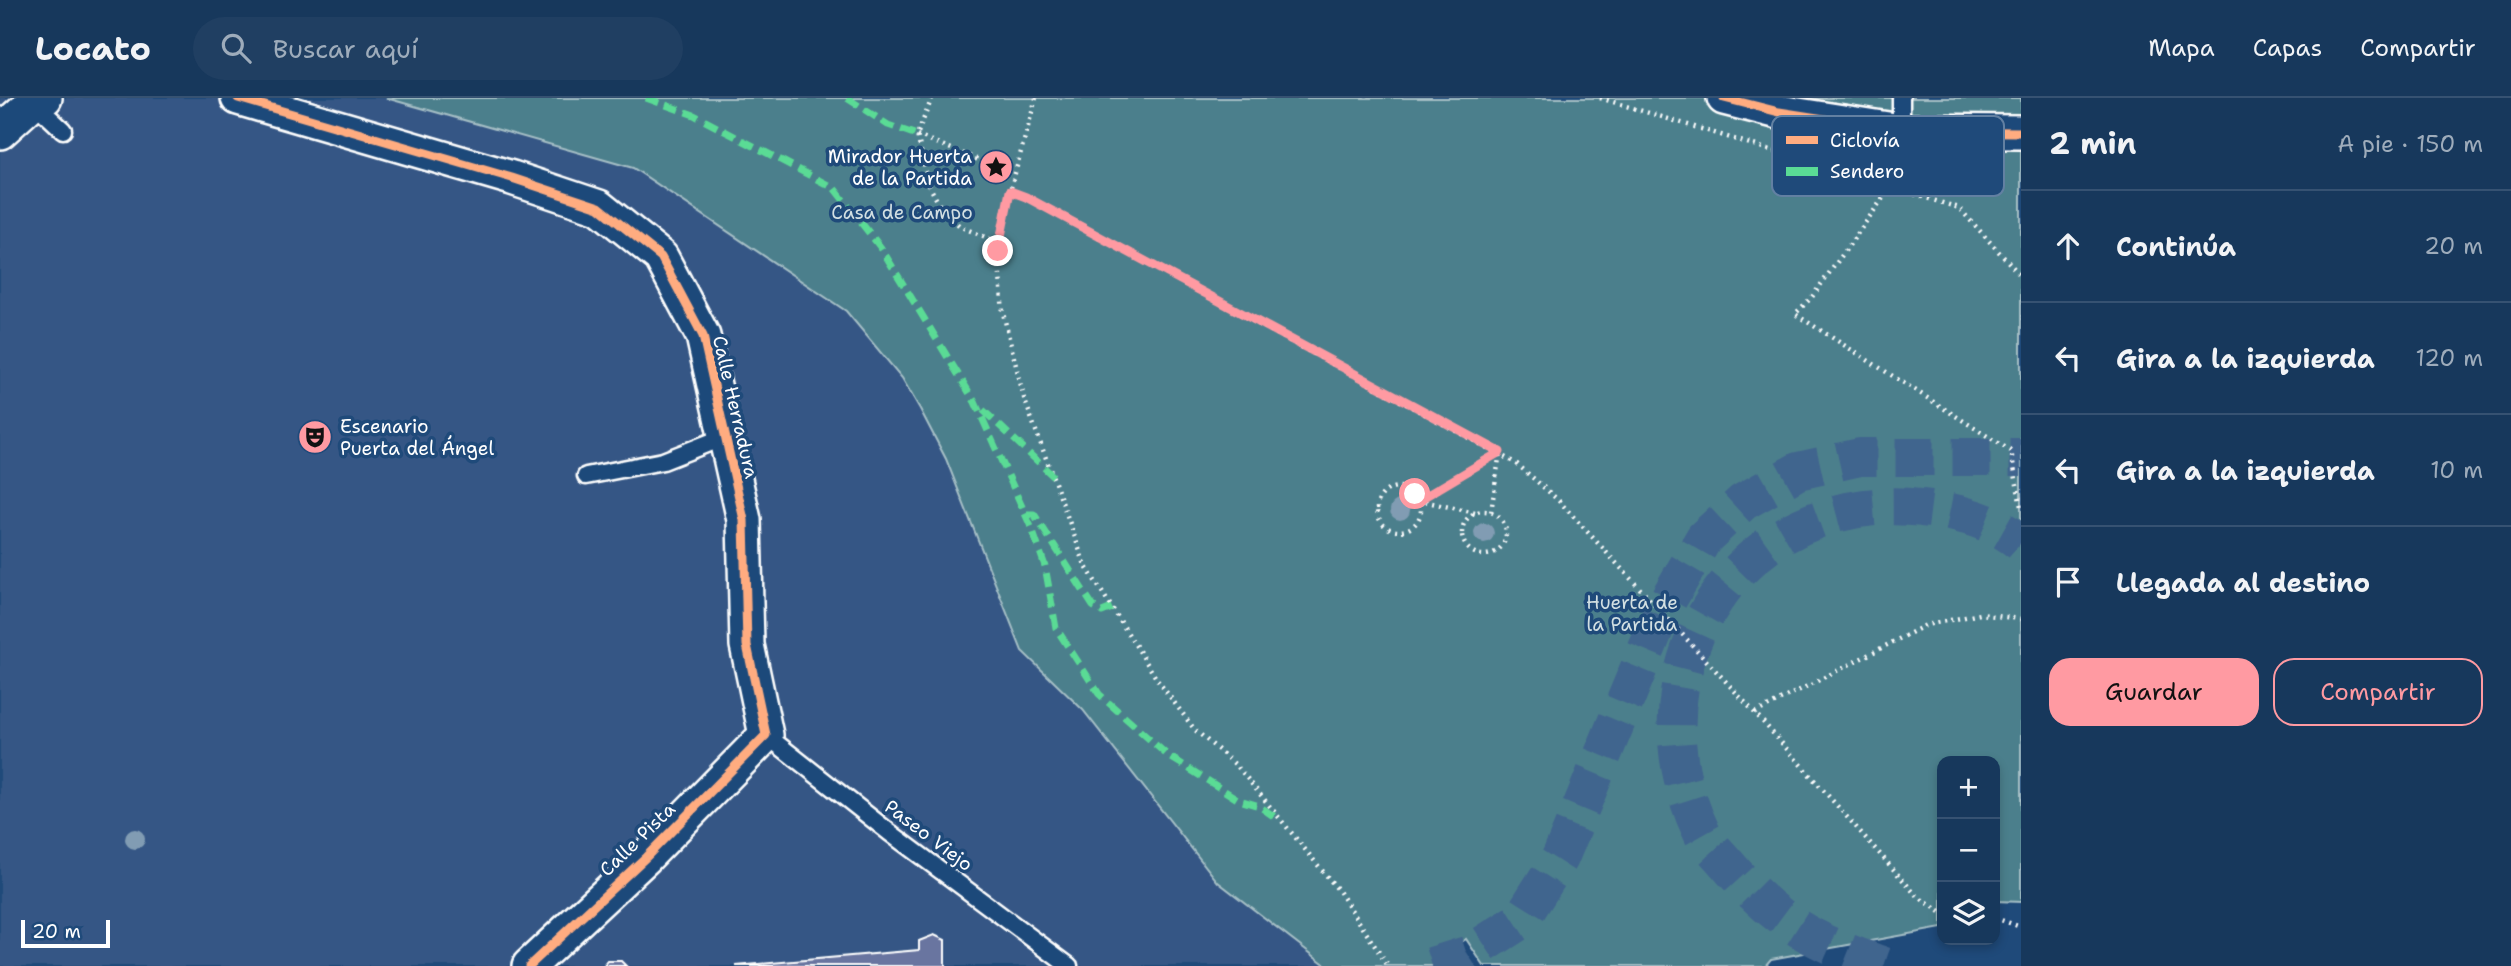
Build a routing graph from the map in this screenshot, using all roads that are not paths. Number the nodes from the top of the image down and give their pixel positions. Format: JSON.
{"nodes":[{"id":1,"x":238,"y":98,"type":"edge"},
{"id":2,"x":1724,"y":98,"type":"edge"},
{"id":3,"x":1902,"y":98,"type":"edge"},
{"id":4,"x":39,"y":100,"type":"edge"},
{"id":5,"x":1805,"y":116,"type":"edge"},
{"id":6,"x":1901,"y":116,"type":"edge"},
{"id":7,"x":63,"y":130,"type":"dead end"},
{"id":8,"x":0,"y":132,"type":"edge"},
{"id":9,"x":724,"y":437,"type":"junction"},
{"id":10,"x":586,"y":476,"type":"dead end"},
{"id":11,"x":766,"y":735,"type":"junction"},
{"id":12,"x":528,"y":966,"type":"edge"},
{"id":13,"x":1069,"y":966,"type":"edge"}],
"edges":[{"from":1,"to":9,"type":"street","name":"Calle Herradura"},
{"from":2,"to":5,"type":"street"},
{"from":3,"to":6,"type":"lane"},
{"from":4,"to":7,"type":"lane"},
{"from":4,"to":8,"type":"street"},
{"from":9,"to":10,"type":"lane"},
{"from":9,"to":11,"type":"street","name":"Calle Herradura"},
{"from":11,"to":12,"type":"street","name":"Calle Pista"},
{"from":11,"to":13,"type":"lane","name":"Paseo Viejo"}]}
